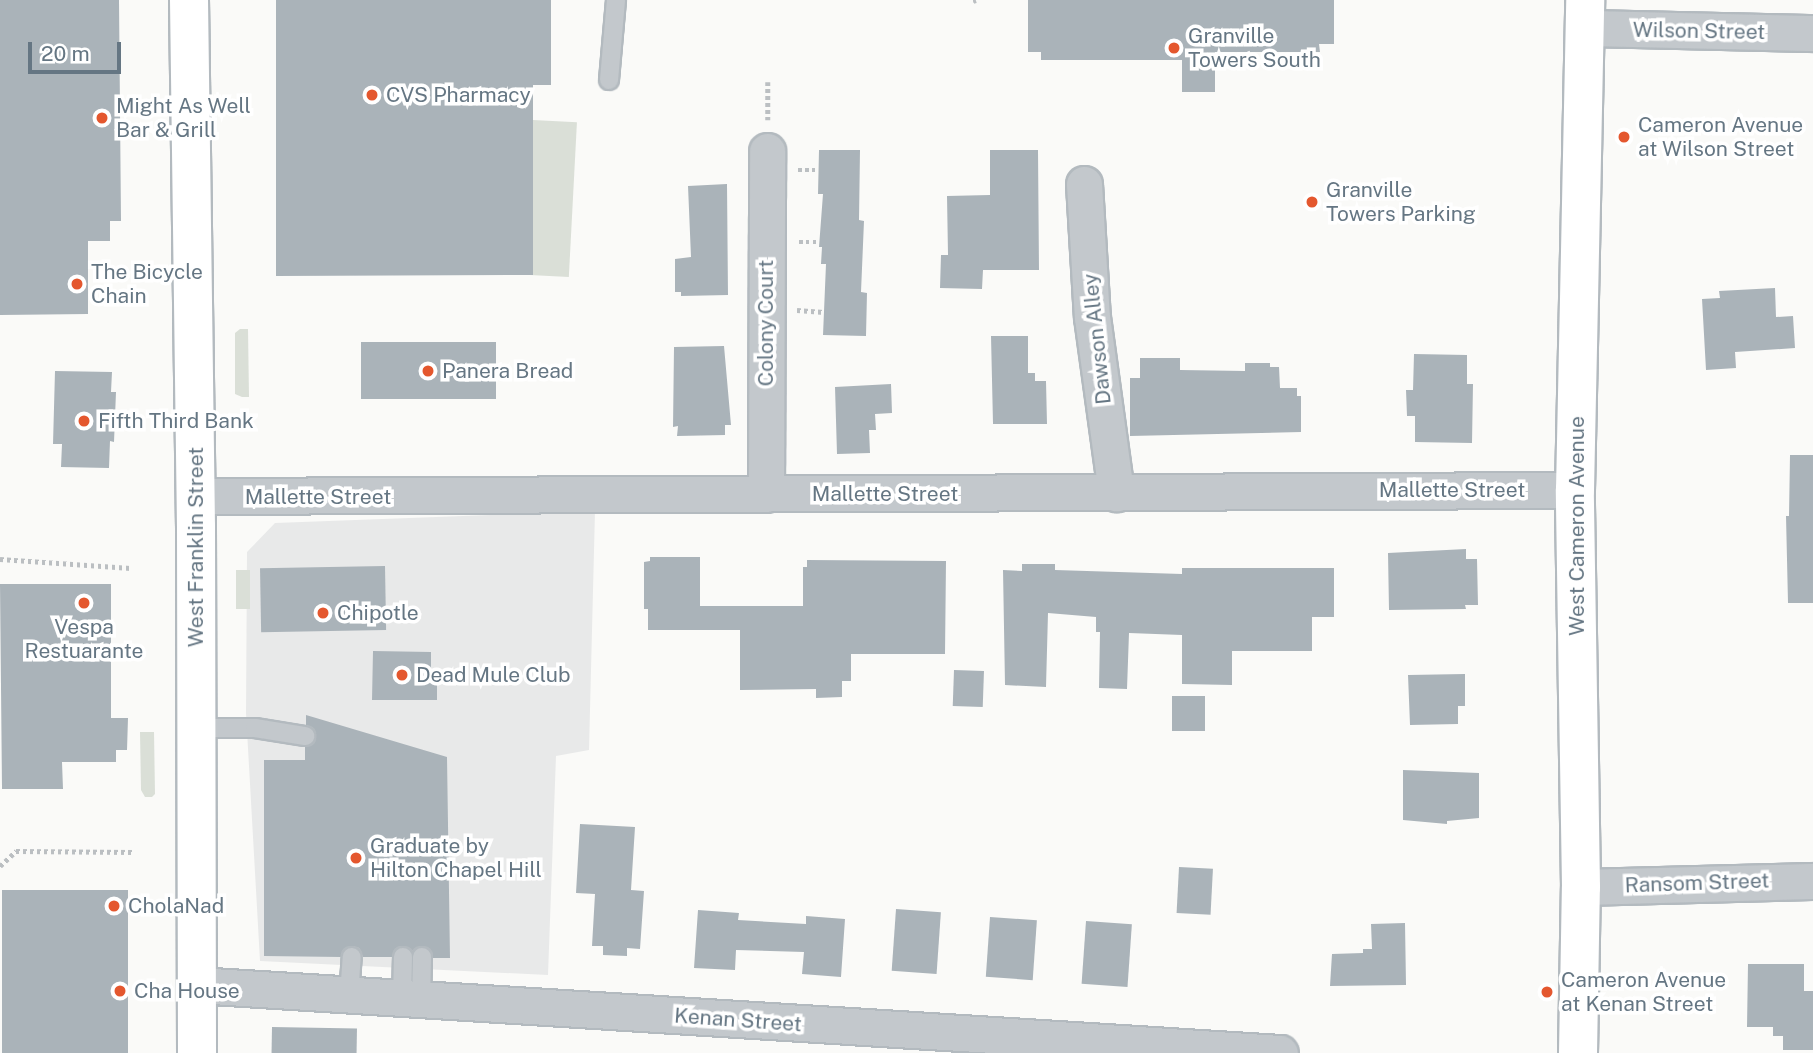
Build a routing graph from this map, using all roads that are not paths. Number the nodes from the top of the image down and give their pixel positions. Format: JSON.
{"nodes":[{"id":1,"x":189,"y":0,"type":"edge"},
{"id":2,"x":616,"y":0,"type":"edge"},
{"id":3,"x":1585,"y":14,"type":"edge"},
{"id":4,"x":1813,"y":33,"type":"edge"},
{"id":5,"x":609,"y":80,"type":"dead end"},
{"id":6,"x":766,"y":151,"type":"dead end"},
{"id":7,"x":1084,"y":184,"type":"dead end"},
{"id":8,"x":1575,"y":490,"type":"junction"},
{"id":9,"x":1116,"y":493,"type":"junction"},
{"id":10,"x":766,"y":494,"type":"junction"},
{"id":11,"x":195,"y":496,"type":"junction"},
{"id":12,"x":195,"y":728,"type":"junction"},
{"id":13,"x":305,"y":736,"type":"dead end"},
{"id":14,"x":1813,"y":881,"type":"edge"},
{"id":15,"x":1581,"y":887,"type":"junction"},
{"id":16,"x":352,"y":957,"type":"dead end"},
{"id":17,"x":403,"y":957,"type":"dead end"},
{"id":18,"x":422,"y":957,"type":"dead end"},
{"id":19,"x":196,"y":985,"type":"junction"},
{"id":20,"x":349,"y":996,"type":"junction"},
{"id":21,"x":411,"y":1000,"type":"junction"},
{"id":22,"x":197,"y":1053,"type":"edge"},
{"id":23,"x":1280,"y":1053,"type":"edge"},
{"id":24,"x":1578,"y":1053,"type":"edge"}],
"edges":[{"from":1,"to":11,"type":"main road","name":"West Franklin Street"},
{"from":2,"to":5,"type":"lane"},
{"from":3,"to":4,"type":"street","name":"Wilson Street"},
{"from":3,"to":8,"type":"main road","name":"West Cameron Avenue"},
{"from":6,"to":10,"type":"street","name":"Colony Court"},
{"from":7,"to":9,"type":"street","name":"Dawson Alley"},
{"from":8,"to":9,"type":"street","name":"Mallette Street"},
{"from":8,"to":15,"type":"main road","name":"West Cameron Avenue"},
{"from":9,"to":10,"type":"street","name":"Mallette Street"},
{"from":10,"to":11,"type":"street","name":"Mallette Street"},
{"from":11,"to":12,"type":"main road","name":"West Franklin Street"},
{"from":12,"to":13,"type":"lane"},
{"from":12,"to":19,"type":"main road","name":"West Franklin Street"},
{"from":14,"to":15,"type":"street","name":"Ransom Street"},
{"from":15,"to":24,"type":"main road","name":"West Cameron Avenue"},
{"from":16,"to":20,"type":"lane"},
{"from":17,"to":21,"type":"lane"},
{"from":18,"to":21,"type":"lane"},
{"from":19,"to":20,"type":"street","name":"Kenan Street"},
{"from":19,"to":22,"type":"main road","name":"West Franklin Street"},
{"from":20,"to":21,"type":"street","name":"Kenan Street"},
{"from":21,"to":23,"type":"street","name":"Kenan Street"}]}
